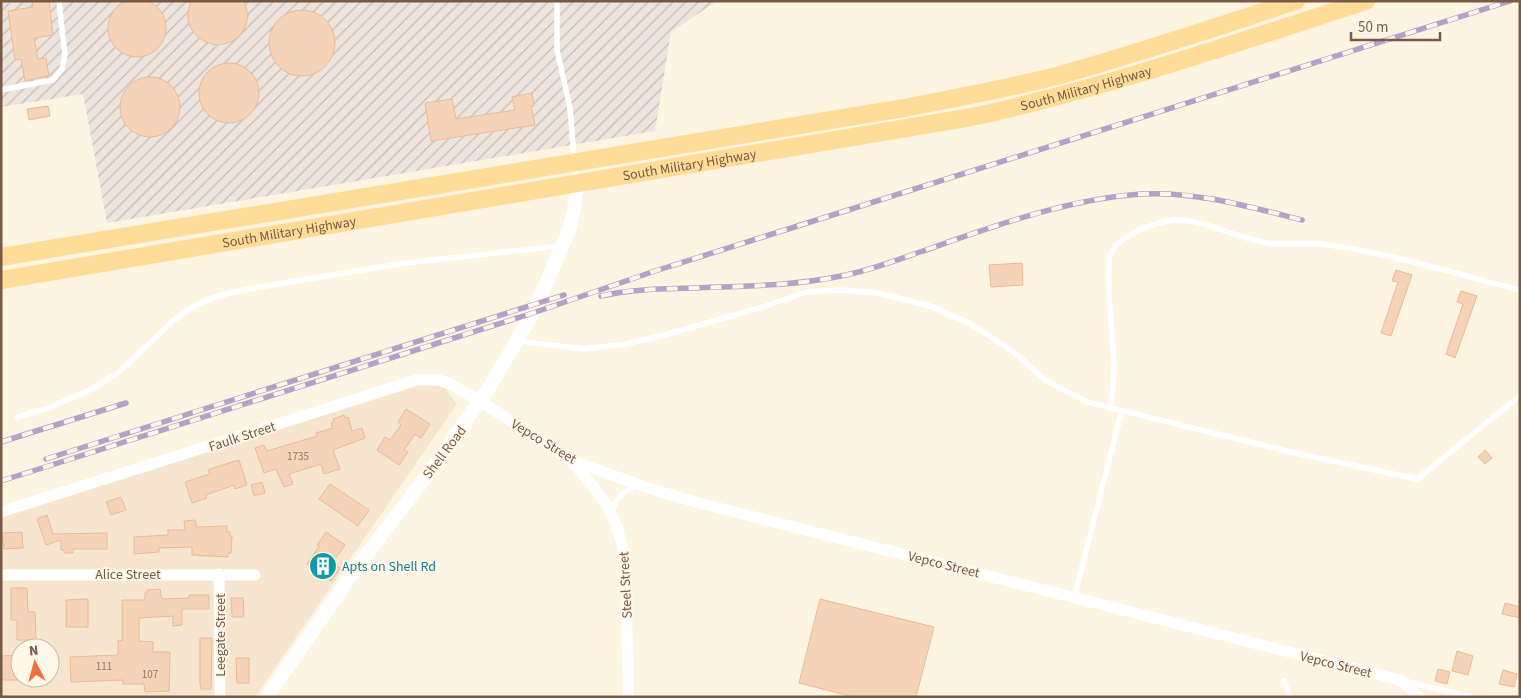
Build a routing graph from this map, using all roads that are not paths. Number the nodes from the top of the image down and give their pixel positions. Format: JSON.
{"nodes":[{"id":1,"x":59,"y":1,"type":"edge"},
{"id":2,"x":556,"y":1,"type":"edge"},
{"id":3,"x":1296,"y":1,"type":"edge"},
{"id":4,"x":1366,"y":1,"type":"edge"},
{"id":5,"x":1,"y":90,"type":"edge"},
{"id":6,"x":574,"y":162,"type":"junction"},
{"id":7,"x":577,"y":184,"type":"junction"},
{"id":8,"x":562,"y":246,"type":"junction"},
{"id":9,"x":1,"y":258,"type":"edge"},
{"id":10,"x":1,"y":280,"type":"edge"},
{"id":11,"x":1520,"y":290,"type":"edge"},
{"id":12,"x":516,"y":340,"type":"junction"},
{"id":13,"x":1520,"y":396,"type":"edge"},
{"id":14,"x":480,"y":401,"type":"junction"},
{"id":15,"x":1111,"y":408,"type":"junction"},
{"id":16,"x":1122,"y":410,"type":"junction"},
{"id":17,"x":17,"y":417,"type":"dead end"},
{"id":18,"x":570,"y":460,"type":"junction"},
{"id":19,"x":640,"y":485,"type":"junction"},
{"id":20,"x":1,"y":512,"type":"edge"},
{"id":21,"x":612,"y":516,"type":"junction"},
{"id":22,"x":219,"y":574,"type":"junction"},
{"id":23,"x":255,"y":575,"type":"dead end"},
{"id":24,"x":1,"y":576,"type":"edge"},
{"id":25,"x":1074,"y":598,"type":"junction"},
{"id":26,"x":1400,"y":680,"type":"junction"},
{"id":27,"x":1284,"y":682,"type":"dead end"},
{"id":28,"x":220,"y":697,"type":"edge"},
{"id":29,"x":267,"y":697,"type":"edge"},
{"id":30,"x":628,"y":697,"type":"edge"},
{"id":31,"x":1290,"y":697,"type":"edge"},
{"id":32,"x":1419,"y":697,"type":"edge"},
{"id":33,"x":1470,"y":697,"type":"edge"}],
"edges":[{"from":1,"to":5,"type":"lane"},
{"from":2,"to":6,"type":"lane"},
{"from":3,"to":6,"type":"main road","name":"South Military Highway"},
{"from":4,"to":7,"type":"main road","name":"South Military Highway"},
{"from":6,"to":7,"type":"lane"},
{"from":6,"to":9,"type":"main road","name":"South Military Highway"},
{"from":7,"to":8,"type":"street","name":"Shell Road"},
{"from":7,"to":10,"type":"main road","name":"South Military Highway"},
{"from":8,"to":12,"type":"street","name":"Shell Road"},
{"from":8,"to":17,"type":"lane"},
{"from":11,"to":15,"type":"lane"},
{"from":12,"to":14,"type":"street","name":"Shell Road"},
{"from":12,"to":15,"type":"lane"},
{"from":13,"to":16,"type":"lane"},
{"from":14,"to":18,"type":"street","name":"Vepco Street"},
{"from":14,"to":20,"type":"street","name":"Faulk Street"},
{"from":14,"to":29,"type":"street","name":"Shell Road"},
{"from":15,"to":16,"type":"lane"},
{"from":16,"to":25,"type":"lane"},
{"from":18,"to":19,"type":"street","name":"Vepco Street"},
{"from":18,"to":21,"type":"street","name":"Steel Street"},
{"from":19,"to":21,"type":"lane"},
{"from":19,"to":25,"type":"street","name":"Vepco Street"},
{"from":21,"to":30,"type":"street","name":"Steel Street"},
{"from":22,"to":23,"type":"street","name":"Alice Street"},
{"from":22,"to":24,"type":"street","name":"Alice Street"},
{"from":22,"to":28,"type":"street","name":"Leegate Street"},
{"from":25,"to":26,"type":"street","name":"Vepco Street"},
{"from":26,"to":32,"type":"street","name":"Vepco Street"},
{"from":26,"to":33,"type":"lane"},
{"from":27,"to":31,"type":"lane"}]}
